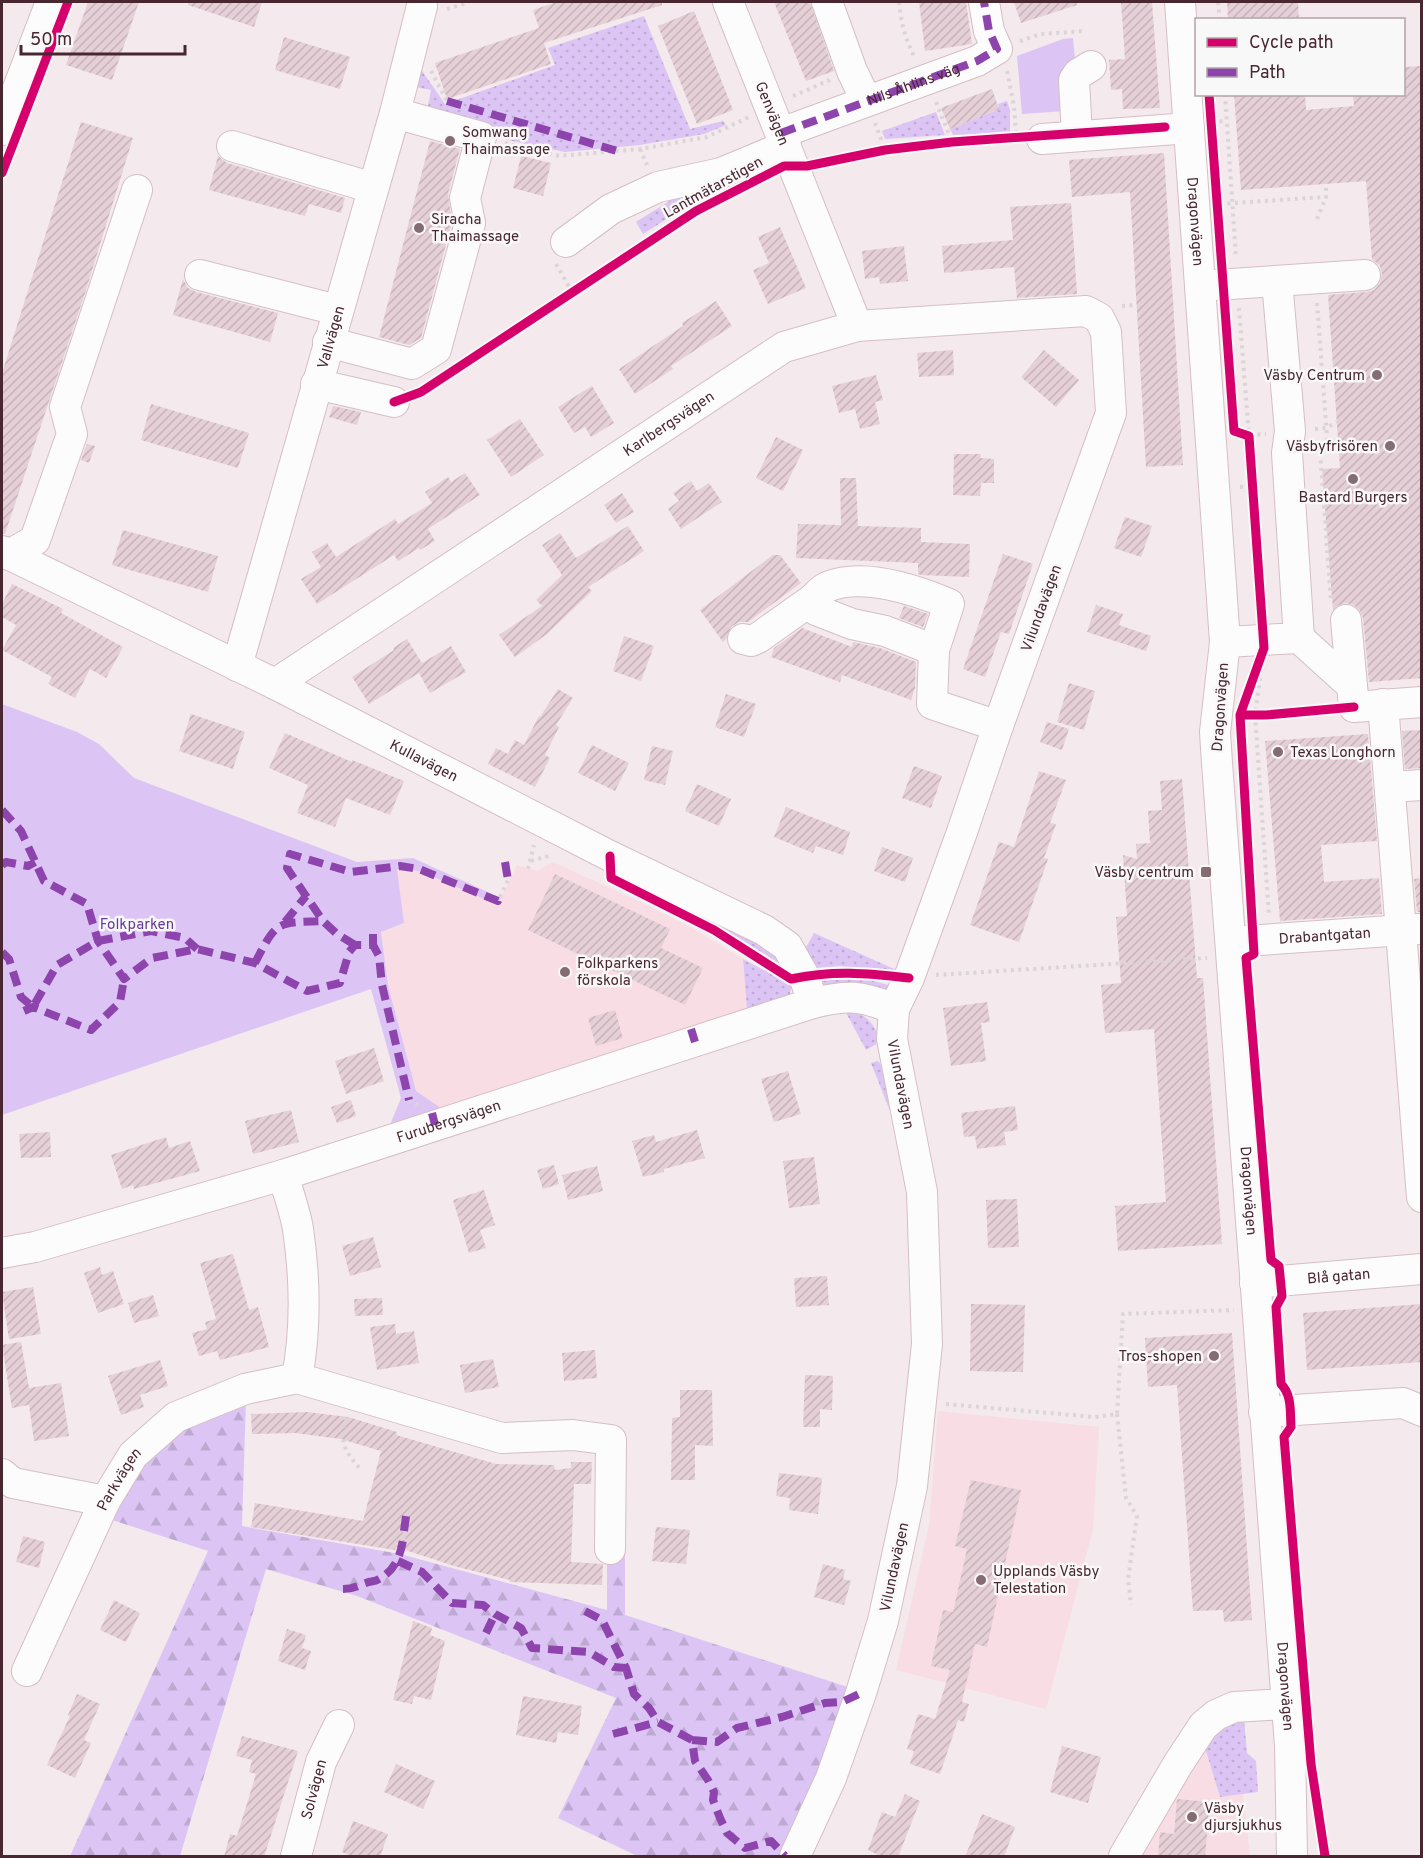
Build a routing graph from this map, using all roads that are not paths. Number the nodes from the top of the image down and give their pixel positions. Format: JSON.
{"nodes":[{"id":1,"x":51,"y":2,"type":"edge"},
{"id":2,"x":728,"y":2,"type":"edge"},
{"id":3,"x":827,"y":2,"type":"edge"},
{"id":4,"x":984,"y":2,"type":"edge"},
{"id":5,"x":1180,"y":2,"type":"edge"},
{"id":6,"x":425,"y":5,"type":"edge"},
{"id":7,"x":1091,"y":66,"type":"dead end"},
{"id":8,"x":1195,"y":72,"type":"edge"},
{"id":9,"x":1200,"y":96,"type":"edge"},
{"id":10,"x":866,"y":100,"type":"junction"},
{"id":11,"x":395,"y":113,"type":"junction"},
{"id":12,"x":1206,"y":124,"type":"junction"},
{"id":13,"x":2,"y":130,"type":"edge"},
{"id":14,"x":1077,"y":136,"type":"junction"},
{"id":15,"x":1023,"y":138,"type":"road end"},
{"id":16,"x":783,"y":140,"type":"junction"},
{"id":17,"x":232,"y":146,"type":"dead end"},
{"id":18,"x":373,"y":188,"type":"junction"},
{"id":19,"x":137,"y":190,"type":"dead end"},
{"id":20,"x":566,"y":242,"type":"dead end"},
{"id":21,"x":200,"y":274,"type":"dead end"},
{"id":22,"x":1365,"y":275,"type":"dead end"},
{"id":23,"x":1277,"y":281,"type":"junction"},
{"id":24,"x":1201,"y":286,"type":"junction"},
{"id":25,"x":337,"y":310,"type":"junction"},
{"id":26,"x":857,"y":326,"type":"junction"},
{"id":27,"x":1106,"y":332,"type":"joint"},
{"id":28,"x":328,"y":342,"type":"junction"},
{"id":29,"x":316,"y":384,"type":"junction"},
{"id":30,"x":394,"y":402,"type":"dead end"},
{"id":31,"x":5,"y":553,"type":"edge"},
{"id":32,"x":813,"y":598,"type":"junction"},
{"id":33,"x":1338,"y":612,"type":"road end"},
{"id":34,"x":1299,"y":638,"type":"junction"},
{"id":35,"x":743,"y":639,"type":"dead end"},
{"id":36,"x":1225,"y":642,"type":"junction"},
{"id":37,"x":934,"y":650,"type":"junction"},
{"id":38,"x":237,"y":666,"type":"junction"},
{"id":39,"x":275,"y":684,"type":"junction"},
{"id":40,"x":1352,"y":686,"type":"junction"},
{"id":41,"x":1422,"y":702,"type":"edge"},
{"id":42,"x":1383,"y":704,"type":"junction"},
{"id":43,"x":998,"y":726,"type":"junction"},
{"id":44,"x":1422,"y":785,"type":"edge"},
{"id":45,"x":1390,"y":787,"type":"junction"},
{"id":46,"x":1411,"y":930,"type":"edge"},
{"id":47,"x":1223,"y":949,"type":"junction"},
{"id":48,"x":813,"y":1003,"type":"junction"},
{"id":49,"x":894,"y":1009,"type":"junction"},
{"id":50,"x":1417,"y":1076,"type":"edge"},
{"id":51,"x":283,"y":1175,"type":"junction"},
{"id":52,"x":1422,"y":1197,"type":"edge"},
{"id":53,"x":2,"y":1253,"type":"edge"},
{"id":54,"x":1422,"y":1269,"type":"edge"},
{"id":55,"x":1249,"y":1296,"type":"junction"},
{"id":56,"x":297,"y":1378,"type":"junction"},
{"id":57,"x":1422,"y":1411,"type":"edge"},
{"id":58,"x":1264,"y":1412,"type":"junction"},
{"id":59,"x":2,"y":1474,"type":"edge"},
{"id":60,"x":105,"y":1501,"type":"junction"},
{"id":61,"x":610,"y":1549,"type":"dead end"},
{"id":62,"x":27,"y":1671,"type":"dead end"},
{"id":63,"x":1285,"y":1704,"type":"junction"},
{"id":64,"x":339,"y":1725,"type":"dead end"},
{"id":65,"x":1290,"y":1746,"type":"junction"},
{"id":66,"x":296,"y":1857,"type":"edge"},
{"id":67,"x":795,"y":1857,"type":"edge"},
{"id":68,"x":1124,"y":1857,"type":"edge"},
{"id":69,"x":1292,"y":1857,"type":"edge"},
{"id":70,"x":1313,"y":1857,"type":"edge"}],
"edges":[{"from":1,"to":13,"type":"street"},
{"from":2,"to":16,"type":"street","name":"Genvägen"},
{"from":3,"to":10,"type":"street"},
{"from":4,"to":10,"type":"street","name":"Nils Åhlins väg"},
{"from":5,"to":8,"type":"street","name":"Dragonvägen"},
{"from":6,"to":11,"type":"street","name":"Vallvägen"},
{"from":7,"to":14,"type":"street"},
{"from":9,"to":12,"type":"street","name":"Dragonvägen"},
{"from":10,"to":16,"type":"street","name":"Nils Åhlins väg"},
{"from":11,"to":18,"type":"street","name":"Vallvägen"},
{"from":11,"to":28,"type":"street"},
{"from":12,"to":14,"type":"street"},
{"from":12,"to":24,"type":"street","name":"Dragonvägen"},
{"from":14,"to":15,"type":"street"},
{"from":16,"to":20,"type":"street","name":"Nils Åhlins väg"},
{"from":16,"to":26,"type":"street","name":"Genvägen"},
{"from":17,"to":18,"type":"street"},
{"from":18,"to":25,"type":"street","name":"Vallvägen"},
{"from":19,"to":31,"type":"street"},
{"from":21,"to":25,"type":"street"},
{"from":22,"to":23,"type":"street"},
{"from":23,"to":24,"type":"street"},
{"from":23,"to":34,"type":"street"},
{"from":24,"to":36,"type":"street","name":"Dragonvägen"},
{"from":25,"to":28,"type":"street","name":"Vallvägen"},
{"from":26,"to":27,"type":"street","name":"Karlbergsvägen"},
{"from":26,"to":39,"type":"street","name":"Karlbergsvägen"},
{"from":27,"to":43,"type":"street","name":"Vilundavägen"},
{"from":28,"to":29,"type":"street","name":"Vallvägen"},
{"from":29,"to":30,"type":"street"},
{"from":29,"to":38,"type":"street","name":"Vallvägen"},
{"from":31,"to":38,"type":"street","name":"Kullavägen"},
{"from":32,"to":35,"type":"street"},
{"from":32,"to":37,"type":"street"},
{"from":32,"to":37,"type":"street"},
{"from":33,"to":40,"type":"street"},
{"from":34,"to":36,"type":"street"},
{"from":34,"to":40,"type":"street"},
{"from":36,"to":47,"type":"street","name":"Dragonvägen"},
{"from":37,"to":43,"type":"street"},
{"from":38,"to":39,"type":"street","name":"Kullavägen"},
{"from":39,"to":48,"type":"street","name":"Kullavägen"},
{"from":40,"to":42,"type":"street"},
{"from":41,"to":42,"type":"street"},
{"from":42,"to":45,"type":"street"},
{"from":43,"to":49,"type":"street","name":"Vilundavägen"},
{"from":44,"to":45,"type":"street"},
{"from":45,"to":46,"type":"street"},
{"from":46,"to":47,"type":"street","name":"Drabantgatan"},
{"from":46,"to":50,"type":"street"},
{"from":47,"to":55,"type":"street","name":"Dragonvägen"},
{"from":48,"to":49,"type":"street","name":"Furubergsvägen"},
{"from":48,"to":51,"type":"street","name":"Furubergsvägen"},
{"from":49,"to":67,"type":"street","name":"Vilundavägen"},
{"from":50,"to":52,"type":"street"},
{"from":51,"to":53,"type":"street","name":"Furubergsvägen"},
{"from":51,"to":56,"type":"street"},
{"from":54,"to":55,"type":"street","name":"Blå gatan"},
{"from":55,"to":58,"type":"street","name":"Dragonvägen"},
{"from":56,"to":60,"type":"street","name":"Parkvägen"},
{"from":56,"to":61,"type":"street","name":"Parkvägen"},
{"from":57,"to":58,"type":"street"},
{"from":58,"to":63,"type":"street","name":"Dragonvägen"},
{"from":59,"to":60,"type":"street"},
{"from":60,"to":62,"type":"street","name":"Parkvägen"},
{"from":63,"to":65,"type":"street","name":"Dragonvägen"},
{"from":63,"to":68,"type":"street"},
{"from":64,"to":66,"type":"street","name":"Solvägen"},
{"from":65,"to":69,"type":"street","name":"Dragonvägen"},
{"from":65,"to":70,"type":"street","name":"Dragonvägen"}]}
